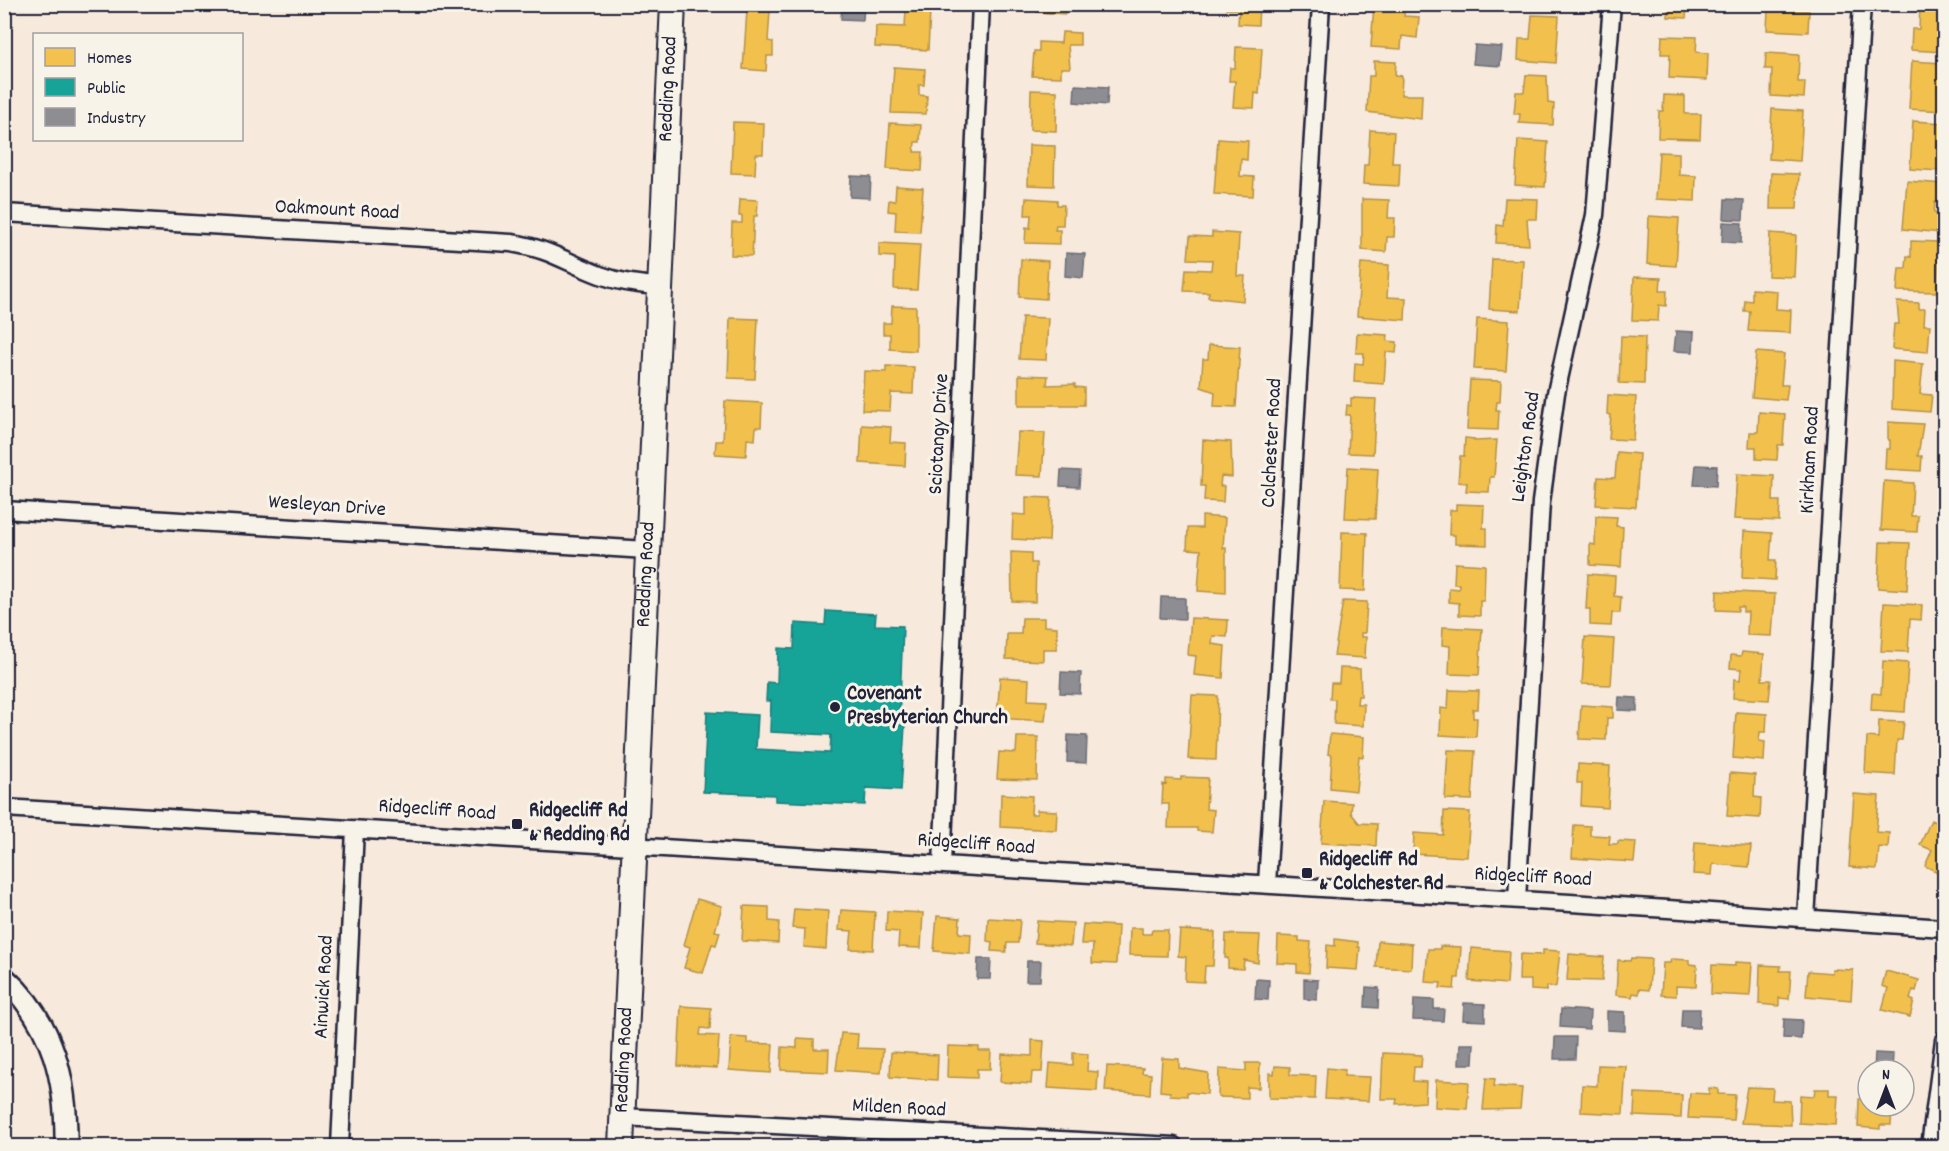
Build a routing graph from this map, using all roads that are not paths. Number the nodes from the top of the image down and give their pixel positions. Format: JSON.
{"nodes":[{"id":1,"x":673,"y":4,"type":"edge"},
{"id":2,"x":981,"y":4,"type":"edge"},
{"id":3,"x":1321,"y":4,"type":"edge"},
{"id":4,"x":1612,"y":4,"type":"edge"},
{"id":5,"x":1862,"y":4,"type":"edge"},
{"id":6,"x":4,"y":213,"type":"edge"},
{"id":7,"x":660,"y":286,"type":"junction"},
{"id":8,"x":4,"y":510,"type":"edge"},
{"id":9,"x":647,"y":550,"type":"junction"},
{"id":10,"x":4,"y":808,"type":"edge"},
{"id":11,"x":355,"y":829,"type":"junction"},
{"id":12,"x":635,"y":846,"type":"junction"},
{"id":13,"x":942,"y":865,"type":"junction"},
{"id":14,"x":1267,"y":884,"type":"junction"},
{"id":15,"x":1517,"y":899,"type":"junction"},
{"id":16,"x":1806,"y":918,"type":"junction"},
{"id":17,"x":1944,"y":928,"type":"edge"},
{"id":18,"x":4,"y":978,"type":"edge"},
{"id":19,"x":1944,"y":1040,"type":"edge"},
{"id":20,"x":622,"y":1117,"type":"junction"},
{"id":21,"x":66,"y":1146,"type":"edge"},
{"id":22,"x":340,"y":1146,"type":"edge"},
{"id":23,"x":621,"y":1146,"type":"edge"},
{"id":24,"x":1174,"y":1146,"type":"edge"},
{"id":25,"x":1930,"y":1146,"type":"edge"}],
"edges":[{"from":1,"to":7,"type":"main road","name":"Redding Road"},
{"from":2,"to":13,"type":"street","name":"Sciotangy Drive"},
{"from":3,"to":14,"type":"street","name":"Colchester Road"},
{"from":4,"to":15,"type":"street","name":"Leighton Road"},
{"from":5,"to":16,"type":"street","name":"Kirkham Road"},
{"from":6,"to":7,"type":"street","name":"Oakmount Road"},
{"from":7,"to":9,"type":"main road","name":"Redding Road"},
{"from":8,"to":9,"type":"street","name":"Wesleyan Drive"},
{"from":9,"to":12,"type":"main road","name":"Redding Road"},
{"from":10,"to":11,"type":"street","name":"Ridgecliff Road"},
{"from":11,"to":12,"type":"street","name":"Ridgecliff Road"},
{"from":11,"to":22,"type":"street","name":"Ainwick Road"},
{"from":12,"to":13,"type":"street","name":"Ridgecliff Road"},
{"from":12,"to":20,"type":"main road","name":"Redding Road"},
{"from":13,"to":14,"type":"street","name":"Ridgecliff Road"},
{"from":14,"to":15,"type":"street","name":"Ridgecliff Road"},
{"from":15,"to":16,"type":"street","name":"Ridgecliff Road"},
{"from":16,"to":17,"type":"street","name":"Ridgecliff Road"},
{"from":18,"to":21,"type":"street"},
{"from":19,"to":25,"type":"street"},
{"from":20,"to":23,"type":"main road","name":"Redding Road"},
{"from":20,"to":24,"type":"street","name":"Milden Road"}]}
